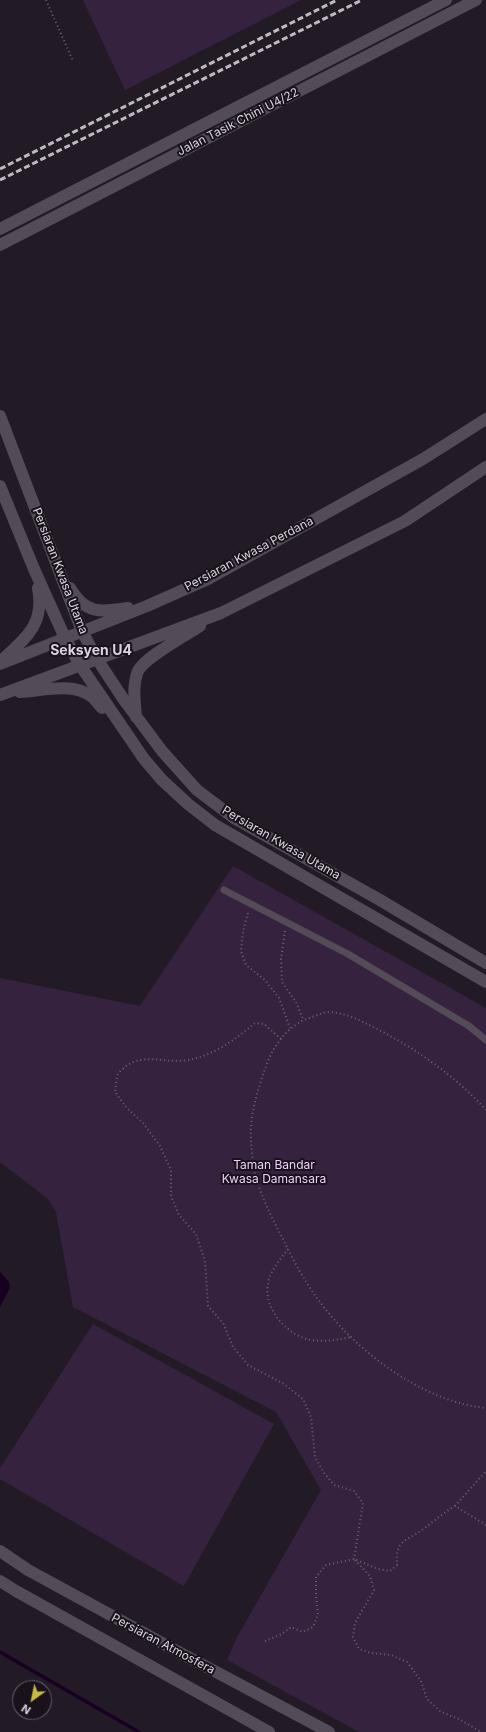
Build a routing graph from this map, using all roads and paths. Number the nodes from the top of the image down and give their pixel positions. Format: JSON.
{"nodes":[{"id":1,"x":46,"y":0,"type":"edge"},
{"id":2,"x":446,"y":0,"type":"edge"},
{"id":3,"x":476,"y":0,"type":"edge"},
{"id":4,"x":73,"y":61,"type":"dead end"},
{"id":5,"x":0,"y":229,"type":"edge"},
{"id":6,"x":0,"y":245,"type":"edge"},
{"id":7,"x":0,"y":416,"type":"edge"},
{"id":8,"x":486,"y":419,"type":"edge"},
{"id":9,"x":486,"y":467,"type":"edge"},
{"id":10,"x":0,"y":486,"type":"edge"},
{"id":11,"x":56,"y":562,"type":"junction"},
{"id":12,"x":34,"y":569,"type":"junction"},
{"id":13,"x":147,"y":606,"type":"junction"},
{"id":14,"x":221,"y":613,"type":"junction"},
{"id":15,"x":82,"y":631,"type":"junction"},
{"id":16,"x":65,"y":638,"type":"junction"},
{"id":17,"x":97,"y":659,"type":"junction"},
{"id":18,"x":0,"y":663,"type":"edge"},
{"id":19,"x":80,"y":665,"type":"junction"},
{"id":20,"x":2,"y":694,"type":"edge"},
{"id":21,"x":136,"y":717,"type":"junction"},
{"id":22,"x":144,"y":759,"type":"junction"},
{"id":23,"x":224,"y":890,"type":"dead end"},
{"id":24,"x":251,"y":903,"type":"junction"},
{"id":25,"x":287,"y":922,"type":"junction"},
{"id":26,"x":486,"y":963,"type":"edge"},
{"id":27,"x":486,"y":982,"type":"edge"},
{"id":28,"x":303,"y":1019,"type":"junction"},
{"id":29,"x":290,"y":1028,"type":"junction"},
{"id":30,"x":281,"y":1039,"type":"junction"},
{"id":31,"x":486,"y":1040,"type":"edge"},
{"id":32,"x":486,"y":1110,"type":"edge"},
{"id":33,"x":288,"y":1249,"type":"junction"},
{"id":34,"x":351,"y":1337,"type":"junction"},
{"id":35,"x":486,"y":1408,"type":"edge"},
{"id":36,"x":486,"y":1471,"type":"edge"},
{"id":37,"x":455,"y":1506,"type":"junction"},
{"id":38,"x":486,"y":1525,"type":"edge"},
{"id":39,"x":0,"y":1552,"type":"edge"},
{"id":40,"x":354,"y":1560,"type":"junction"},
{"id":41,"x":0,"y":1581,"type":"edge"},
{"id":42,"x":265,"y":1641,"type":"dead end"},
{"id":43,"x":269,"y":1732,"type":"edge"},
{"id":44,"x":329,"y":1732,"type":"edge"},
{"id":45,"x":481,"y":1732,"type":"edge"}],
"edges":[{"from":1,"to":4,"type":"path"},
{"from":2,"to":5,"type":"main road","name":"Jalan Tasik Chini U4/22"},
{"from":3,"to":6,"type":"main road","name":"Jalan Tasik Chini U4/22"},
{"from":7,"to":11,"type":"main road","name":"Persiaran Kwasa Utama"},
{"from":8,"to":13,"type":"main road","name":"Persiaran Kwasa Perdana"},
{"from":9,"to":14,"type":"main road"},
{"from":10,"to":12,"type":"main road","name":"Persiaran Kwasa Utama"},
{"from":11,"to":13,"type":"main road"},
{"from":11,"to":15,"type":"main road","name":"Persiaran Kwasa Utama"},
{"from":12,"to":16,"type":"main road","name":"Persiaran Kwasa Utama"},
{"from":12,"to":18,"type":"main road"},
{"from":13,"to":15,"type":"main road","name":"Persiaran Kwasa Perdana"},
{"from":14,"to":17,"type":"main road"},
{"from":14,"to":21,"type":"main road"},
{"from":15,"to":16,"type":"main road","name":"Persiaran Kwasa Perdana"},
{"from":15,"to":17,"type":"main road","name":"Persiaran Kwasa Utama"},
{"from":16,"to":18,"type":"main road","name":"Persiaran Kwasa Perdana"},
{"from":16,"to":19,"type":"main road","name":"Persiaran Kwasa Utama"},
{"from":17,"to":19,"type":"main road"},
{"from":17,"to":21,"type":"main road","name":"Persiaran Kwasa Utama"},
{"from":19,"to":20,"type":"main road"},
{"from":19,"to":22,"type":"main road","name":"Persiaran Kwasa Utama"},
{"from":20,"to":22,"type":"main road"},
{"from":21,"to":26,"type":"main road","name":"Persiaran Kwasa Utama"},
{"from":22,"to":27,"type":"main road","name":"Persiaran Kwasa Utama"},
{"from":23,"to":24,"type":"lane"},
{"from":24,"to":25,"type":"lane"},
{"from":24,"to":29,"type":"path"},
{"from":25,"to":28,"type":"path"},
{"from":25,"to":31,"type":"lane"},
{"from":28,"to":29,"type":"path"},
{"from":28,"to":32,"type":"path"},
{"from":29,"to":30,"type":"path"},
{"from":30,"to":33,"type":"path"},
{"from":30,"to":40,"type":"path"},
{"from":33,"to":34,"type":"path"},
{"from":33,"to":34,"type":"path"},
{"from":34,"to":35,"type":"path"},
{"from":36,"to":37,"type":"path"},
{"from":37,"to":38,"type":"path"},
{"from":37,"to":40,"type":"path"},
{"from":39,"to":44,"type":"main road","name":"Persiaran Atmosfera"},
{"from":40,"to":42,"type":"path"},
{"from":40,"to":45,"type":"path"},
{"from":41,"to":43,"type":"main road","name":"Persiaran Atmosfera"}]}
